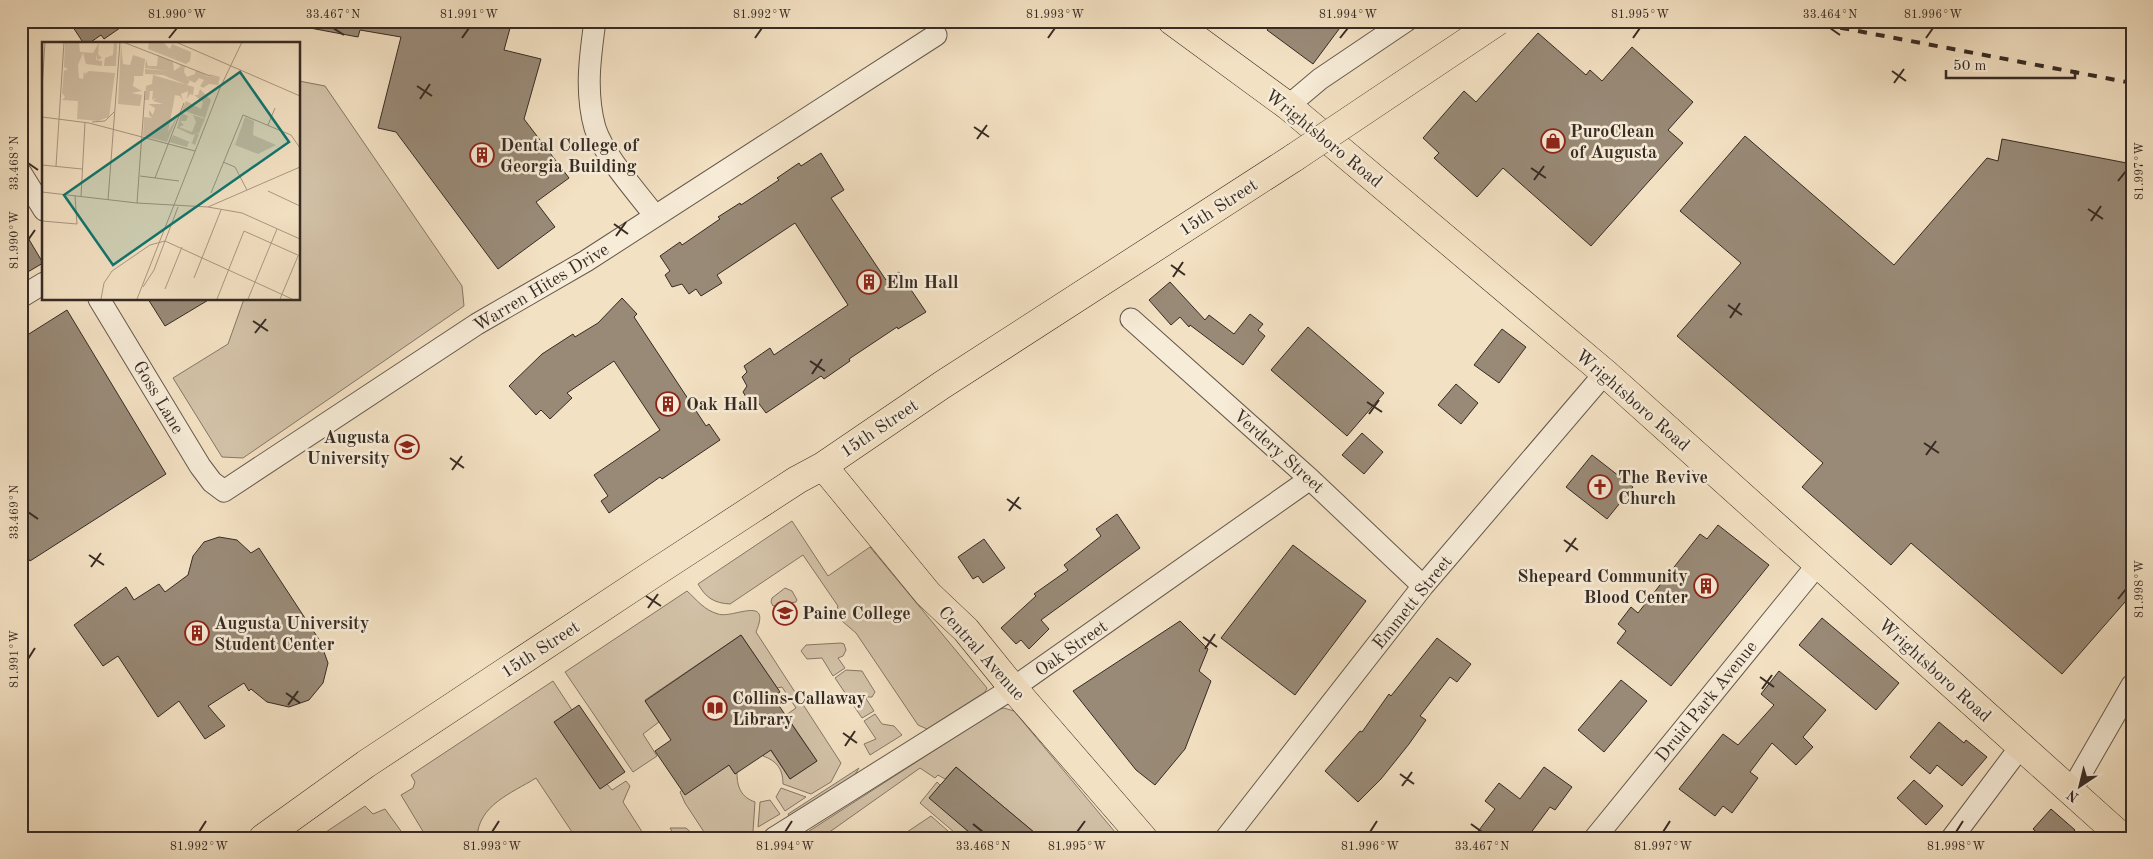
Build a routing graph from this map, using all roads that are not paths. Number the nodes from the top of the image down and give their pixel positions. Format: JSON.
{"nodes":[{"id":1,"x":595,"y":21,"type":"edge"},
{"id":2,"x":1172,"y":21,"type":"edge"},
{"id":3,"x":1406,"y":21,"type":"edge"},
{"id":4,"x":1498,"y":21,"type":"edge"},
{"id":5,"x":936,"y":35,"type":"dead end"},
{"id":6,"x":1288,"y":106,"type":"junction"},
{"id":7,"x":21,"y":173,"type":"edge"},
{"id":8,"x":42,"y":207,"type":"edge"},
{"id":9,"x":655,"y":216,"type":"junction"},
{"id":10,"x":42,"y":284,"type":"edge"},
{"id":11,"x":21,"y":297,"type":"edge"},
{"id":12,"x":100,"y":300,"type":"edge"},
{"id":13,"x":1131,"y":320,"type":"dead end"},
{"id":14,"x":1605,"y":373,"type":"junction"},
{"id":15,"x":823,"y":466,"type":"junction"},
{"id":16,"x":1310,"y":479,"type":"junction"},
{"id":17,"x":224,"y":491,"type":"joint"},
{"id":18,"x":1818,"y":564,"type":"junction"},
{"id":19,"x":1423,"y":586,"type":"junction"},
{"id":20,"x":2132,"y":685,"type":"edge"},
{"id":21,"x":1014,"y":688,"type":"junction"},
{"id":22,"x":2021,"y":746,"type":"junction"},
{"id":23,"x":2071,"y":791,"type":"junction"},
{"id":24,"x":262,"y":838,"type":"edge"},
{"id":25,"x":774,"y":838,"type":"edge"},
{"id":26,"x":1143,"y":838,"type":"edge"},
{"id":27,"x":1226,"y":838,"type":"edge"},
{"id":28,"x":1595,"y":838,"type":"edge"},
{"id":29,"x":1952,"y":838,"type":"edge"},
{"id":30,"x":2123,"y":838,"type":"edge"}],
"edges":[{"from":1,"to":9,"type":"street"},
{"from":2,"to":6,"type":"main road","name":"Wrightsboro Road"},
{"from":3,"to":6,"type":"street"},
{"from":4,"to":15,"type":"main road","name":"15th Street","bridge":true},
{"from":5,"to":9,"type":"street","name":"Warren Hites Drive"},
{"from":6,"to":14,"type":"main road","name":"Wrightsboro Road"},
{"from":7,"to":8,"type":"street"},
{"from":9,"to":17,"type":"street","name":"Warren Hites Drive"},
{"from":10,"to":11,"type":"street"},
{"from":12,"to":17,"type":"street","name":"Goss Lane"},
{"from":13,"to":16,"type":"street","name":"Verdery Street"},
{"from":14,"to":18,"type":"main road","name":"Wrightsboro Road"},
{"from":14,"to":19,"type":"street","name":"Emmett Street"},
{"from":15,"to":21,"type":"main road","name":"Central Avenue"},
{"from":15,"to":24,"type":"main road","name":"15th Street"},
{"from":16,"to":19,"type":"street","name":"Verdery Street"},
{"from":16,"to":21,"type":"street","name":"Oak Street"},
{"from":18,"to":22,"type":"main road","name":"Wrightsboro Road"},
{"from":18,"to":28,"type":"street","name":"Druid Park Avenue"},
{"from":19,"to":27,"type":"street","name":"Emmett Street"},
{"from":20,"to":23,"type":"street"},
{"from":21,"to":25,"type":"street","name":"Oak Street"},
{"from":21,"to":26,"type":"main road","name":"Central Avenue"},
{"from":22,"to":23,"type":"main road","name":"Wrightsboro Road"},
{"from":22,"to":29,"type":"street"},
{"from":23,"to":30,"type":"main road","name":"Wrightsboro Road"}]}
